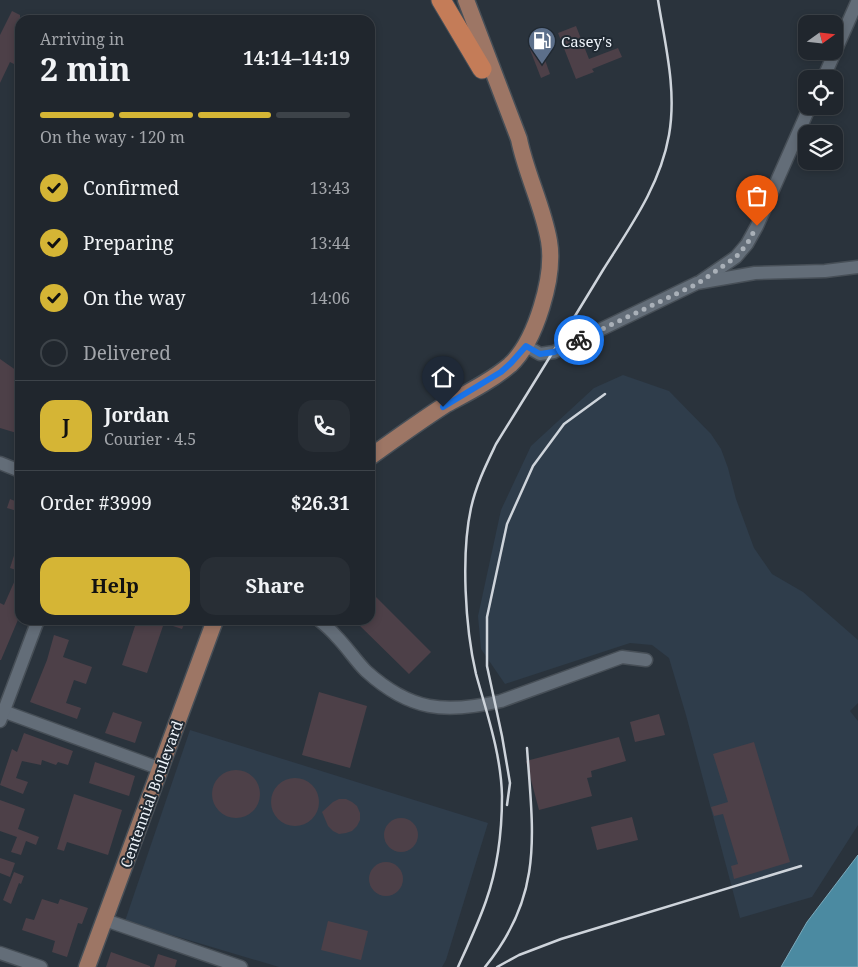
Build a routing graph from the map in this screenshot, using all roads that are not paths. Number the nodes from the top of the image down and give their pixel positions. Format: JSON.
{"nodes":[{"id":1,"x":441,"y":0,"type":"edge"},
{"id":2,"x":454,"y":0,"type":"edge"},
{"id":3,"x":466,"y":0,"type":"edge"},
{"id":4,"x":858,"y":0,"type":"edge"},
{"id":5,"x":482,"y":69,"type":"junction"},
{"id":6,"x":827,"y":70,"type":"edge"},
{"id":7,"x":806,"y":115,"type":"edge"},
{"id":8,"x":523,"y":159,"type":"junction"},
{"id":9,"x":858,"y":267,"type":"edge"},
{"id":10,"x":697,"y":284,"type":"junction"},
{"id":11,"x":526,"y":346,"type":"junction"},
{"id":12,"x":375,"y":454,"type":"edge"},
{"id":13,"x":0,"y":463,"type":"edge"},
{"id":14,"x":15,"y":469,"type":"edge"},
{"id":15,"x":36,"y":625,"type":"edge"},
{"id":16,"x":213,"y":625,"type":"edge"},
{"id":17,"x":325,"y":625,"type":"edge"},
{"id":18,"x":646,"y":660,"type":"dead end"},
{"id":19,"x":1,"y":714,"type":"edge"},
{"id":20,"x":161,"y":769,"type":"junction"},
{"id":21,"x":104,"y":920,"type":"junction"},
{"id":22,"x":0,"y":953,"type":"edge"},
{"id":23,"x":42,"y":967,"type":"edge"},
{"id":24,"x":88,"y":967,"type":"edge"},
{"id":25,"x":241,"y":967,"type":"edge"}],
"edges":[{"from":1,"to":5,"type":"highway"},
{"from":2,"to":5,"type":"main road"},
{"from":3,"to":8,"type":"main road"},
{"from":4,"to":6,"type":"street"},
{"from":5,"to":8,"type":"main road"},
{"from":7,"to":10,"type":"street"},
{"from":8,"to":11,"type":"main road"},
{"from":9,"to":10,"type":"street"},
{"from":10,"to":11,"type":"street"},
{"from":11,"to":12,"type":"main road"},
{"from":13,"to":14,"type":"street"},
{"from":15,"to":19,"type":"street"},
{"from":16,"to":20,"type":"main road","name":"Centennial Boulevard"},
{"from":17,"to":18,"type":"street"},
{"from":19,"to":20,"type":"street"},
{"from":20,"to":21,"type":"main road","name":"Centennial Boulevard"},
{"from":21,"to":24,"type":"main road","name":"Centennial Boulevard"},
{"from":21,"to":25,"type":"street"},
{"from":22,"to":23,"type":"street"}]}
